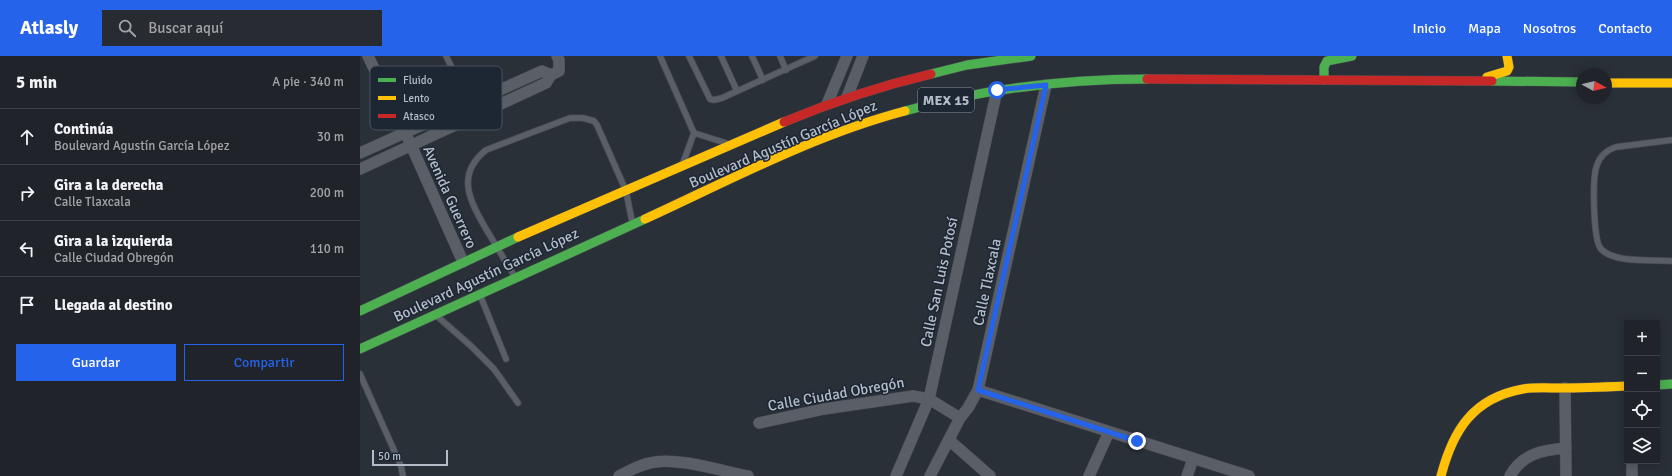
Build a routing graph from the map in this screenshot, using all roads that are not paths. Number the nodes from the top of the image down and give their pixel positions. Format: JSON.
{"nodes":[{"id":1,"x":368,"y":56,"type":"edge"},
{"id":2,"x":446,"y":56,"type":"edge"},
{"id":3,"x":557,"y":56,"type":"edge"},
{"id":4,"x":660,"y":56,"type":"edge"},
{"id":5,"x":689,"y":56,"type":"edge"},
{"id":6,"x":721,"y":56,"type":"edge"},
{"id":7,"x":752,"y":56,"type":"edge"},
{"id":8,"x":780,"y":56,"type":"edge"},
{"id":9,"x":847,"y":56,"type":"edge"},
{"id":10,"x":863,"y":56,"type":"edge"},
{"id":11,"x":1031,"y":56,"type":"edge"},
{"id":12,"x":1352,"y":56,"type":"edge"},
{"id":13,"x":1506,"y":56,"type":"edge"},
{"id":14,"x":812,"y":57,"type":"edge"},
{"id":15,"x":373,"y":66,"type":"edge"},
{"id":16,"x":451,"y":66,"type":"edge"},
{"id":17,"x":786,"y":70,"type":"junction"},
{"id":18,"x":551,"y":75,"type":"junction"},
{"id":19,"x":763,"y":80,"type":"junction"},
{"id":20,"x":1324,"y":80,"type":"junction"},
{"id":21,"x":1463,"y":81,"type":"junction"},
{"id":22,"x":1576,"y":82,"type":"edge"},
{"id":23,"x":1612,"y":83,"type":"edge"},
{"id":24,"x":1672,"y":83,"type":"edge"},
{"id":25,"x":1046,"y":85,"type":"junction"},
{"id":26,"x":502,"y":89,"type":"edge"},
{"id":27,"x":997,"y":90,"type":"junction"},
{"id":28,"x":737,"y":92,"type":"junction"},
{"id":29,"x":848,"y":97,"type":"junction"},
{"id":30,"x":502,"y":103,"type":"edge"},
{"id":31,"x":827,"y":104,"type":"junction"},
{"id":32,"x":408,"y":130,"type":"edge"},
{"id":33,"x":444,"y":130,"type":"edge"},
{"id":34,"x":404,"y":132,"type":"junction"},
{"id":35,"x":694,"y":133,"type":"junction"},
{"id":36,"x":1672,"y":140,"type":"edge"},
{"id":37,"x":411,"y":145,"type":"junction"},
{"id":38,"x":731,"y":145,"type":"junction"},
{"id":39,"x":360,"y":153,"type":"edge"},
{"id":40,"x":681,"y":167,"type":"junction"},
{"id":41,"x":360,"y":169,"type":"edge"},
{"id":42,"x":626,"y":191,"type":"junction"},
{"id":43,"x":633,"y":224,"type":"junction"},
{"id":44,"x":496,"y":247,"type":"junction"},
{"id":45,"x":1672,"y":261,"type":"edge"},
{"id":46,"x":463,"y":262,"type":"junction"},
{"id":47,"x":515,"y":277,"type":"junction"},
{"id":48,"x":480,"y":293,"type":"junction"},
{"id":49,"x":360,"y":311,"type":"edge"},
{"id":50,"x":435,"y":314,"type":"junction"},
{"id":51,"x":360,"y":349,"type":"edge"},
{"id":52,"x":506,"y":359,"type":"dead end"},
{"id":53,"x":360,"y":374,"type":"edge"},
{"id":54,"x":1672,"y":384,"type":"edge"},
{"id":55,"x":1660,"y":385,"type":"edge"},
{"id":56,"x":1624,"y":386,"type":"edge"},
{"id":57,"x":1565,"y":388,"type":"junction"},
{"id":58,"x":978,"y":390,"type":"junction"},
{"id":59,"x":929,"y":399,"type":"junction"},
{"id":60,"x":518,"y":403,"type":"dead end"},
{"id":61,"x":960,"y":418,"type":"junction"},
{"id":62,"x":759,"y":423,"type":"dead end"},
{"id":63,"x":1109,"y":432,"type":"junction"},
{"id":64,"x":949,"y":440,"type":"junction"},
{"id":65,"x":1566,"y":448,"type":"junction"},
{"id":66,"x":1193,"y":459,"type":"junction"},
{"id":67,"x":1632,"y":464,"type":"edge"},
{"id":68,"x":403,"y":476,"type":"edge"},
{"id":69,"x":619,"y":476,"type":"edge"},
{"id":70,"x":748,"y":476,"type":"edge"},
{"id":71,"x":896,"y":476,"type":"edge"},
{"id":72,"x":930,"y":476,"type":"edge"},
{"id":73,"x":990,"y":476,"type":"edge"},
{"id":74,"x":1089,"y":476,"type":"edge"},
{"id":75,"x":1188,"y":476,"type":"edge"},
{"id":76,"x":1249,"y":476,"type":"edge"},
{"id":77,"x":1442,"y":476,"type":"edge"},
{"id":78,"x":1510,"y":476,"type":"edge"},
{"id":79,"x":1566,"y":476,"type":"edge"},
{"id":80,"x":1632,"y":476,"type":"edge"}],
"edges":[{"from":1,"to":15,"type":"street","name":"Avenida Guerrero"},
{"from":2,"to":16,"type":"lane"},
{"from":3,"to":18,"type":"street"},
{"from":4,"to":35,"type":"lane"},
{"from":5,"to":28,"type":"lane"},
{"from":6,"to":28,"type":"lane"},
{"from":7,"to":19,"type":"lane"},
{"from":8,"to":17,"type":"lane"},
{"from":9,"to":31,"type":"street"},
{"from":10,"to":29,"type":"street"},
{"from":11,"to":29,"type":"main road","name":"Boulevard Agustín García López","number":"MEX 15"},
{"from":12,"to":20,"type":"main road"},
{"from":13,"to":21,"type":"main road"},
{"from":14,"to":17,"type":"lane"},
{"from":17,"to":19,"type":"lane"},
{"from":18,"to":26,"type":"street"},
{"from":18,"to":30,"type":"street"},
{"from":19,"to":28,"type":"lane"},
{"from":20,"to":21,"type":"main road","name":"Boulevard Agustín García López","number":"MEX 15"},
{"from":20,"to":25,"type":"main road","name":"Boulevard Agustín García López","number":"MEX 15"},
{"from":21,"to":22,"type":"main road","name":"Boulevard Agustín García López","number":"MEX 15"},
{"from":23,"to":24,"type":"main road"},
{"from":25,"to":27,"type":"main road","name":"Boulevard Agustín García López","number":"MEX 15"},
{"from":25,"to":58,"type":"street","name":"Calle Tlaxcala"},
{"from":27,"to":43,"type":"main road","name":"Boulevard Agustín García López","number":"MEX 15"},
{"from":27,"to":59,"type":"street","name":"Calle San Luis Potosí"},
{"from":29,"to":31,"type":"main road","name":"Boulevard Agustín García López","number":"MEX 15"},
{"from":31,"to":38,"type":"main road","name":"Boulevard Agustín García López","number":"MEX 15"},
{"from":32,"to":34,"type":"street"},
{"from":33,"to":37,"type":"street"},
{"from":34,"to":37,"type":"street","name":"Avenida Guerrero"},
{"from":34,"to":39,"type":"street"},
{"from":35,"to":38,"type":"lane"},
{"from":35,"to":40,"type":"lane"},
{"from":36,"to":45,"type":"lane"},
{"from":37,"to":41,"type":"street"},
{"from":37,"to":46,"type":"street","name":"Avenida Guerrero"},
{"from":38,"to":40,"type":"main road","name":"Boulevard Agustín García López","number":"MEX 15"},
{"from":40,"to":42,"type":"main road","name":"Boulevard Agustín García López","number":"MEX 15"},
{"from":42,"to":43,"type":"lane"},
{"from":42,"to":44,"type":"main road","name":"Boulevard Agustín García López","number":"MEX 15"},
{"from":42,"to":44,"type":"lane"},
{"from":43,"to":47,"type":"main road","name":"Boulevard Agustín García López","number":"MEX 15"},
{"from":44,"to":46,"type":"main road","name":"Boulevard Agustín García López","number":"MEX 15"},
{"from":44,"to":47,"type":"lane"},
{"from":46,"to":49,"type":"main road","name":"Boulevard Agustín García López","number":"MEX 15"},
{"from":47,"to":48,"type":"main road","name":"Boulevard Agustín García López","number":"MEX 15"},
{"from":48,"to":50,"type":"main road","name":"Boulevard Agustín García López","number":"MEX 15"},
{"from":48,"to":52,"type":"lane"},
{"from":50,"to":51,"type":"main road","name":"Boulevard Agustín García López","number":"MEX 15"},
{"from":50,"to":60,"type":"lane"},
{"from":53,"to":68,"type":"lane"},
{"from":54,"to":55,"type":"main road"},
{"from":56,"to":57,"type":"main road"},
{"from":57,"to":65,"type":"street"},
{"from":57,"to":77,"type":"main road"},
{"from":58,"to":61,"type":"street","name":"Calle Tlaxcala"},
{"from":58,"to":63,"type":"street"},
{"from":59,"to":61,"type":"street","name":"Calle Ciudad Obregón"},
{"from":59,"to":62,"type":"street","name":"Calle Ciudad Obregón"},
{"from":59,"to":71,"type":"street","name":"Calle San Luis Potosí"},
{"from":61,"to":64,"type":"street","name":"Calle Tlaxcala"},
{"from":63,"to":66,"type":"street"},
{"from":63,"to":74,"type":"street"},
{"from":64,"to":72,"type":"street","name":"Calle Tlaxcala"},
{"from":64,"to":73,"type":"street"},
{"from":65,"to":78,"type":"street"},
{"from":65,"to":79,"type":"street"},
{"from":66,"to":75,"type":"street"},
{"from":66,"to":76,"type":"street"},
{"from":67,"to":80,"type":"street"},
{"from":69,"to":70,"type":"street"}]}
